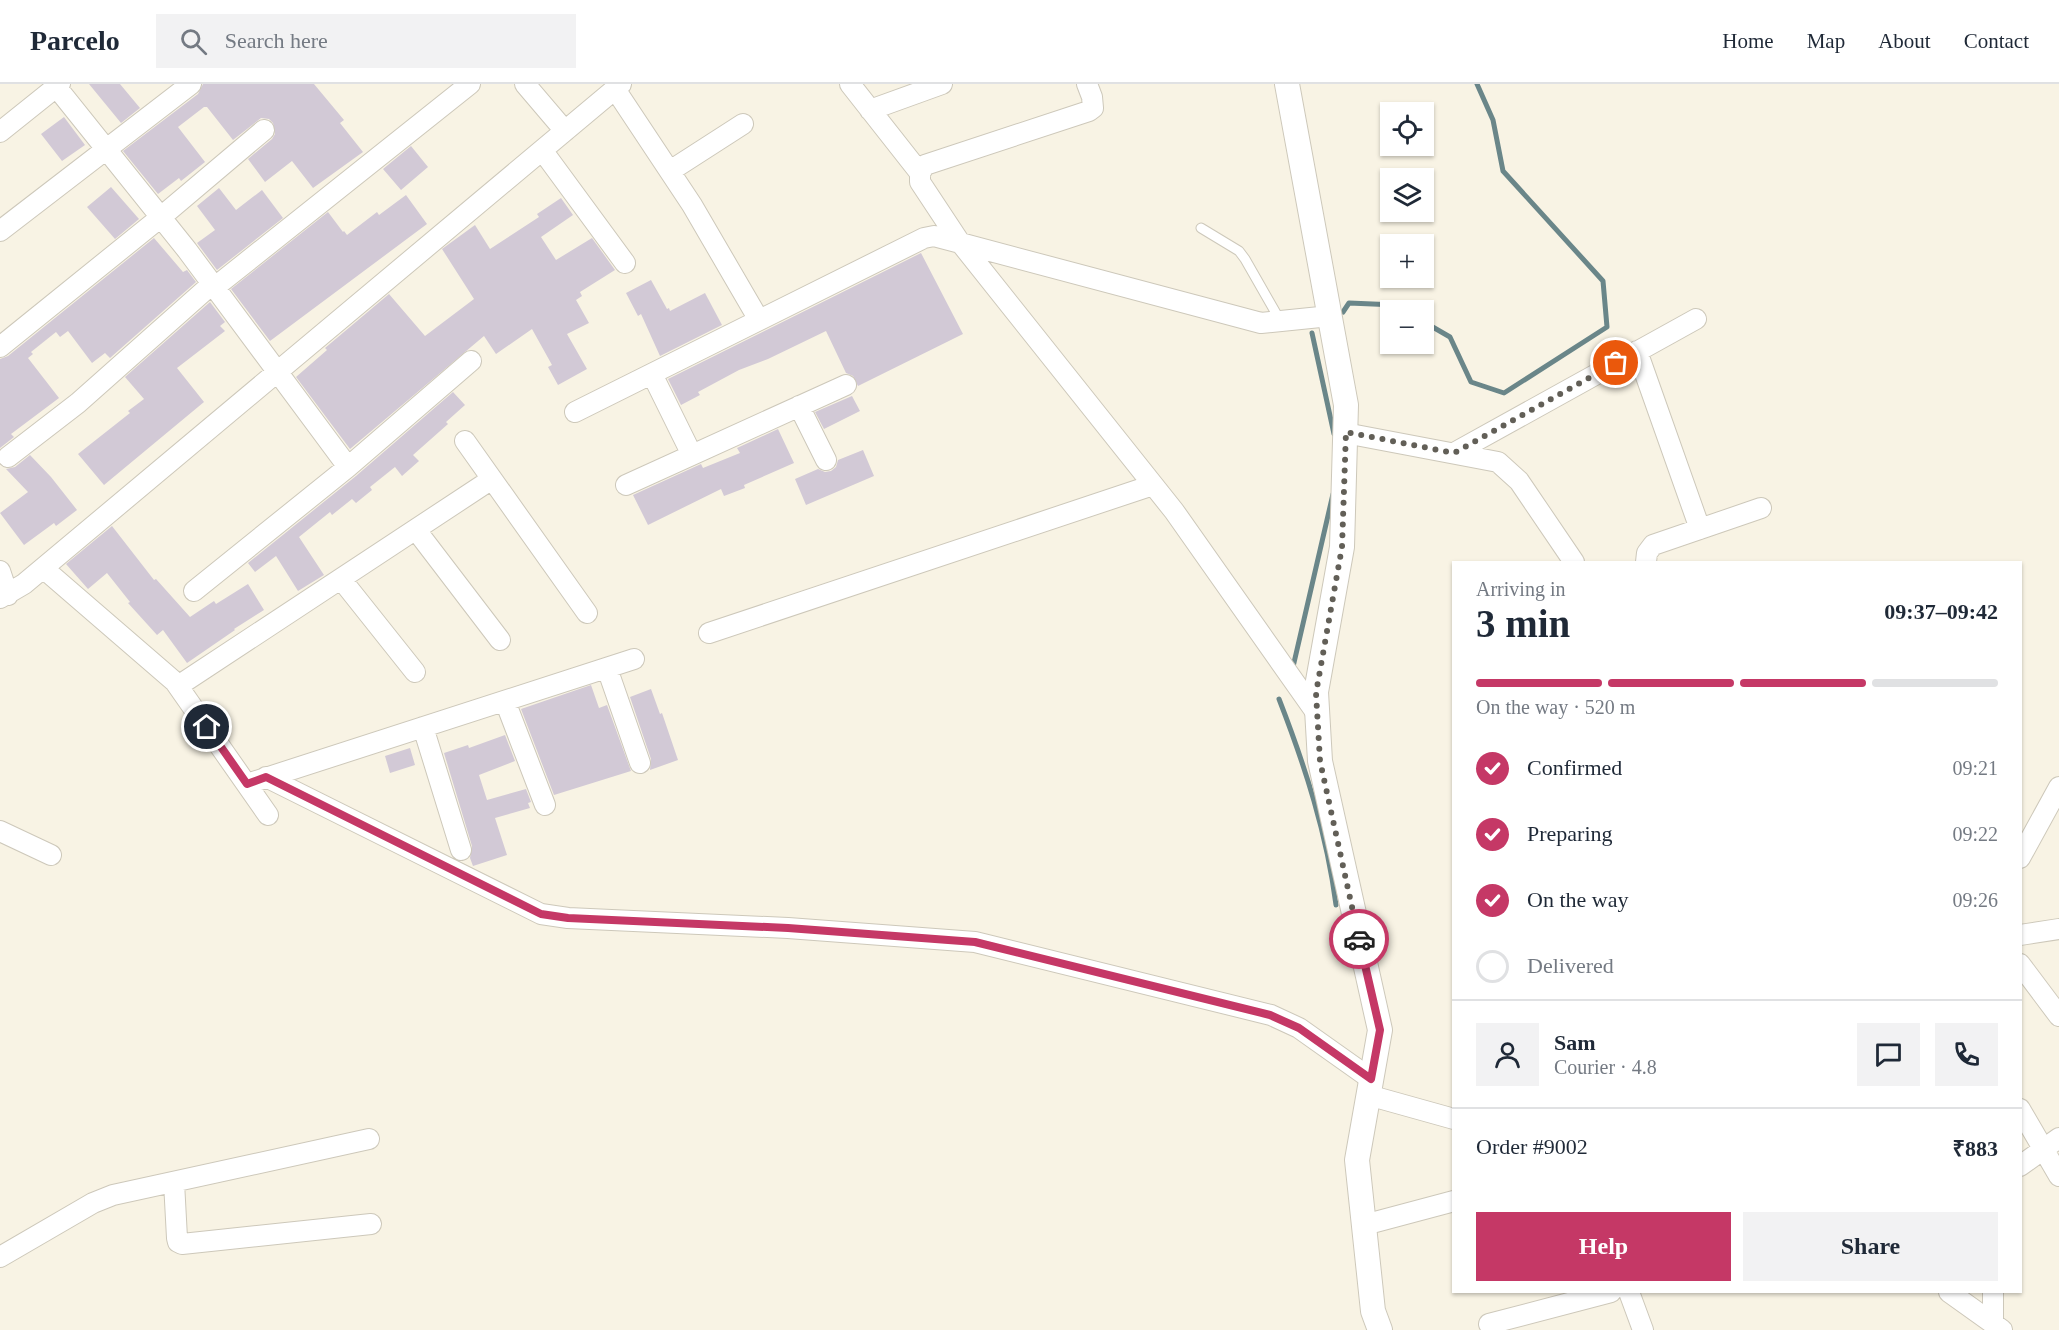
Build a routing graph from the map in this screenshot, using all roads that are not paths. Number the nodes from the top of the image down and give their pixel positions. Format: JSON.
{"nodes":[{"id":1,"x":191,"y":84,"type":"edge"},
{"id":2,"x":470,"y":84,"type":"edge"},
{"id":3,"x":525,"y":84,"type":"edge"},
{"id":4,"x":850,"y":84,"type":"edge"},
{"id":5,"x":942,"y":84,"type":"edge"},
{"id":6,"x":1087,"y":84,"type":"edge"},
{"id":7,"x":1287,"y":84,"type":"edge"},
{"id":8,"x":56,"y":85,"type":"edge"},
{"id":9,"x":618,"y":87,"type":"edge"},
{"id":10,"x":870,"y":110,"type":"junction"},
{"id":11,"x":743,"y":124,"type":"dead end"},
{"id":12,"x":264,"y":130,"type":"dead end"},
{"id":13,"x":565,"y":131,"type":"junction"},
{"id":14,"x":0,"y":132,"type":"edge"},
{"id":15,"x":105,"y":148,"type":"junction"},
{"id":16,"x":542,"y":150,"type":"junction"},
{"id":17,"x":670,"y":171,"type":"junction"},
{"id":18,"x":920,"y":173,"type":"junction"},
{"id":19,"x":161,"y":217,"type":"junction"},
{"id":20,"x":1201,"y":228,"type":"dead end"},
{"id":21,"x":0,"y":231,"type":"edge"},
{"id":22,"x":959,"y":241,"type":"junction"},
{"id":23,"x":625,"y":263,"type":"dead end"},
{"id":24,"x":214,"y":285,"type":"junction"},
{"id":25,"x":1330,"y":316,"type":"junction"},
{"id":26,"x":1695,"y":319,"type":"dead end"},
{"id":27,"x":759,"y":320,"type":"junction"},
{"id":28,"x":1281,"y":322,"type":"junction"},
{"id":29,"x":0,"y":347,"type":"edge"},
{"id":30,"x":1637,"y":351,"type":"junction"},
{"id":31,"x":471,"y":361,"type":"dead end"},
{"id":32,"x":277,"y":371,"type":"junction"},
{"id":33,"x":652,"y":374,"type":"junction"},
{"id":34,"x":846,"y":385,"type":"dead end"},
{"id":35,"x":800,"y":406,"type":"junction"},
{"id":36,"x":575,"y":412,"type":"dead end"},
{"id":37,"x":1346,"y":432,"type":"junction"},
{"id":38,"x":465,"y":441,"type":"dead end"},
{"id":39,"x":1454,"y":453,"type":"junction"},
{"id":40,"x":692,"y":455,"type":"junction"},
{"id":41,"x":9,"y":457,"type":"dead end"},
{"id":42,"x":826,"y":460,"type":"dead end"},
{"id":43,"x":348,"y":467,"type":"junction"},
{"id":44,"x":492,"y":480,"type":"junction"},
{"id":45,"x":626,"y":485,"type":"dead end"},
{"id":46,"x":1153,"y":485,"type":"junction"},
{"id":47,"x":1761,"y":508,"type":"dead end"},
{"id":48,"x":1700,"y":529,"type":"junction"},
{"id":49,"x":416,"y":530,"type":"junction"},
{"id":50,"x":1573,"y":561,"type":"edge"},
{"id":51,"x":1646,"y":561,"type":"edge"},
{"id":52,"x":44,"y":568,"type":"junction"},
{"id":53,"x":0,"y":571,"type":"edge"},
{"id":54,"x":341,"y":579,"type":"junction"},
{"id":55,"x":194,"y":591,"type":"dead end"},
{"id":56,"x":4,"y":597,"type":"edge"},
{"id":57,"x":587,"y":613,"type":"dead end"},
{"id":58,"x":709,"y":633,"type":"dead end"},
{"id":59,"x":500,"y":640,"type":"dead end"},
{"id":60,"x":634,"y":659,"type":"dead end"},
{"id":61,"x":606,"y":668,"type":"junction"},
{"id":62,"x":415,"y":672,"type":"dead end"},
{"id":63,"x":178,"y":686,"type":"junction"},
{"id":64,"x":505,"y":700,"type":"junction"},
{"id":65,"x":1317,"y":714,"type":"junction"},
{"id":66,"x":423,"y":727,"type":"junction"},
{"id":67,"x":639,"y":763,"type":"dead end"},
{"id":68,"x":266,"y":777,"type":"junction"},
{"id":69,"x":247,"y":784,"type":"junction"},
{"id":70,"x":2059,"y":787,"type":"edge"},
{"id":71,"x":545,"y":805,"type":"dead end"},
{"id":72,"x":268,"y":814,"type":"dead end"},
{"id":73,"x":0,"y":831,"type":"edge"},
{"id":74,"x":461,"y":850,"type":"dead end"},
{"id":75,"x":2022,"y":854,"type":"edge"},
{"id":76,"x":51,"y":855,"type":"dead end"},
{"id":77,"x":2059,"y":929,"type":"edge"},
{"id":78,"x":2022,"y":935,"type":"edge"},
{"id":79,"x":2022,"y":967,"type":"edge"},
{"id":80,"x":2059,"y":1016,"type":"edge"},
{"id":81,"x":1370,"y":1087,"type":"junction"},
{"id":82,"x":2022,"y":1110,"type":"edge"},
{"id":83,"x":1452,"y":1118,"type":"edge"},
{"id":84,"x":369,"y":1139,"type":"dead end"},
{"id":85,"x":2051,"y":1143,"type":"edge"},
{"id":86,"x":2022,"y":1165,"type":"edge"},
{"id":87,"x":2059,"y":1176,"type":"edge"},
{"id":88,"x":174,"y":1182,"type":"junction"},
{"id":89,"x":1452,"y":1202,"type":"edge"},
{"id":90,"x":371,"y":1224,"type":"dead end"},
{"id":91,"x":1364,"y":1225,"type":"junction"},
{"id":92,"x":0,"y":1257,"type":"edge"},
{"id":93,"x":1607,"y":1293,"type":"edge"},
{"id":94,"x":1629,"y":1293,"type":"edge"},
{"id":95,"x":1950,"y":1293,"type":"edge"},
{"id":96,"x":1993,"y":1293,"type":"edge"},
{"id":97,"x":1489,"y":1324,"type":"dead end"},
{"id":98,"x":1998,"y":1327,"type":"edge"},
{"id":99,"x":1380,"y":1330,"type":"edge"},
{"id":100,"x":1644,"y":1330,"type":"edge"}],
"edges":[{"from":1,"to":15,"type":"street"},
{"from":2,"to":24,"type":"street"},
{"from":3,"to":13,"type":"street"},
{"from":4,"to":10,"type":"street"},
{"from":5,"to":10,"type":"street"},
{"from":6,"to":18,"type":"street"},
{"from":7,"to":25,"type":"street"},
{"from":8,"to":14,"type":"street"},
{"from":8,"to":15,"type":"street"},
{"from":9,"to":13,"type":"street"},
{"from":9,"to":17,"type":"street"},
{"from":10,"to":18,"type":"street"},
{"from":11,"to":17,"type":"street"},
{"from":12,"to":19,"type":"street"},
{"from":13,"to":16,"type":"street"},
{"from":15,"to":19,"type":"street"},
{"from":15,"to":21,"type":"street"},
{"from":16,"to":23,"type":"street"},
{"from":16,"to":32,"type":"street"},
{"from":17,"to":27,"type":"street"},
{"from":18,"to":22,"type":"street"},
{"from":19,"to":24,"type":"street"},
{"from":19,"to":29,"type":"street"},
{"from":20,"to":28,"type":"lane"},
{"from":22,"to":27,"type":"street"},
{"from":22,"to":28,"type":"street"},
{"from":22,"to":46,"type":"street"},
{"from":24,"to":32,"type":"street"},
{"from":24,"to":41,"type":"street"},
{"from":25,"to":28,"type":"street"},
{"from":25,"to":37,"type":"street"},
{"from":26,"to":30,"type":"street"},
{"from":27,"to":33,"type":"street"},
{"from":30,"to":39,"type":"street"},
{"from":30,"to":48,"type":"street"},
{"from":31,"to":43,"type":"street"},
{"from":32,"to":43,"type":"street"},
{"from":32,"to":52,"type":"street"},
{"from":33,"to":36,"type":"street"},
{"from":33,"to":40,"type":"street"},
{"from":34,"to":35,"type":"street"},
{"from":35,"to":40,"type":"street"},
{"from":35,"to":42,"type":"street"},
{"from":37,"to":39,"type":"street"},
{"from":37,"to":65,"type":"street"},
{"from":38,"to":44,"type":"street"},
{"from":39,"to":50,"type":"street"},
{"from":40,"to":45,"type":"street"},
{"from":43,"to":55,"type":"street"},
{"from":44,"to":49,"type":"street"},
{"from":44,"to":57,"type":"street"},
{"from":46,"to":58,"type":"street"},
{"from":46,"to":65,"type":"street"},
{"from":47,"to":48,"type":"street"},
{"from":48,"to":51,"type":"street"},
{"from":49,"to":54,"type":"street"},
{"from":49,"to":59,"type":"street"},
{"from":52,"to":56,"type":"street"},
{"from":52,"to":63,"type":"street"},
{"from":53,"to":56,"type":"street"},
{"from":54,"to":62,"type":"street"},
{"from":54,"to":63,"type":"street"},
{"from":60,"to":61,"type":"street"},
{"from":61,"to":64,"type":"street"},
{"from":61,"to":67,"type":"street"},
{"from":63,"to":69,"type":"street"},
{"from":64,"to":66,"type":"street"},
{"from":64,"to":71,"type":"street"},
{"from":65,"to":81,"type":"street"},
{"from":66,"to":68,"type":"street"},
{"from":66,"to":74,"type":"street"},
{"from":68,"to":69,"type":"street"},
{"from":68,"to":81,"type":"street"},
{"from":69,"to":72,"type":"street"},
{"from":70,"to":75,"type":"street"},
{"from":73,"to":76,"type":"street"},
{"from":77,"to":78,"type":"street"},
{"from":79,"to":80,"type":"street"},
{"from":81,"to":83,"type":"street"},
{"from":81,"to":91,"type":"street"},
{"from":82,"to":85,"type":"street"},
{"from":84,"to":88,"type":"street"},
{"from":85,"to":86,"type":"street"},
{"from":85,"to":87,"type":"street"},
{"from":88,"to":90,"type":"street"},
{"from":88,"to":92,"type":"street"},
{"from":89,"to":91,"type":"street"},
{"from":91,"to":99,"type":"street"},
{"from":93,"to":97,"type":"street"},
{"from":94,"to":100,"type":"street"},
{"from":95,"to":98,"type":"street"},
{"from":96,"to":98,"type":"street"}]}
